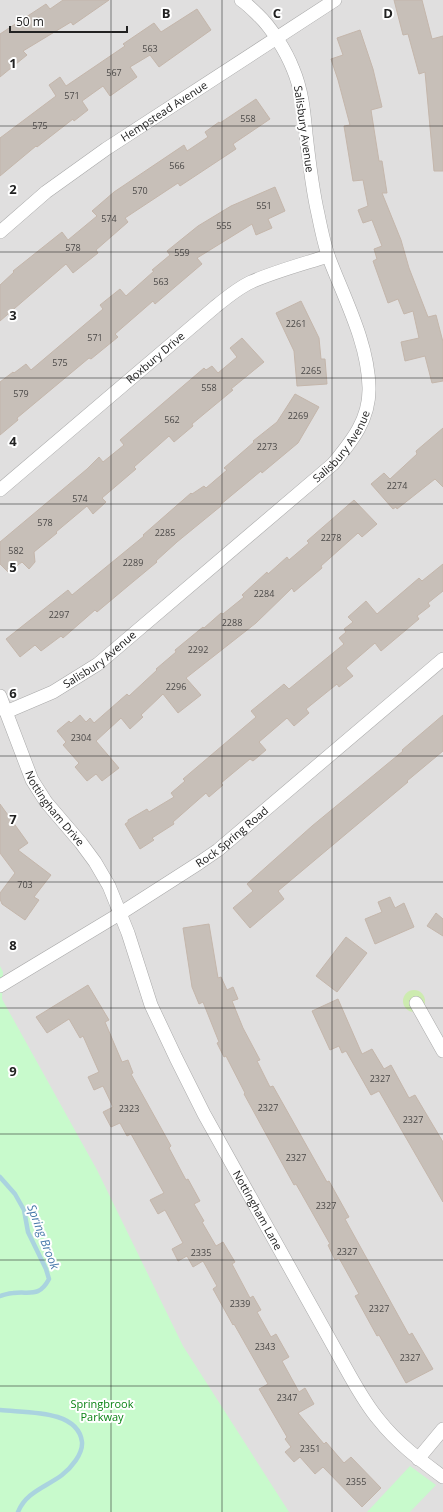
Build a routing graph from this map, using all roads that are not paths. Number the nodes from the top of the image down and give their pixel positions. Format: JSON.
{"nodes":[{"id":1,"x":241,"y":0,"type":"edge"},
{"id":2,"x":336,"y":0,"type":"edge"},
{"id":3,"x":277,"y":39,"type":"junction"},
{"id":4,"x":0,"y":232,"type":"edge"},
{"id":5,"x":328,"y":256,"type":"junction"},
{"id":6,"x":0,"y":490,"type":"edge"},
{"id":7,"x":443,"y":659,"type":"edge"},
{"id":8,"x":0,"y":696,"type":"edge"},
{"id":9,"x":6,"y":712,"type":"junction"},
{"id":10,"x":121,"y":913,"type":"junction"},
{"id":11,"x":0,"y":986,"type":"edge"},
{"id":12,"x":416,"y":1003,"type":"dead end"},
{"id":13,"x":443,"y":1051,"type":"edge"},
{"id":14,"x":443,"y":1429,"type":"edge"},
{"id":15,"x":418,"y":1459,"type":"junction"},
{"id":16,"x":443,"y":1477,"type":"edge"}],
"edges":[{"from":1,"to":3,"type":"street","name":"Salisbury Avenue"},
{"from":2,"to":3,"type":"street","name":"Hempstead Avenue"},
{"from":3,"to":4,"type":"street","name":"Hempstead Avenue"},
{"from":3,"to":5,"type":"street","name":"Salisbury Avenue"},
{"from":5,"to":6,"type":"street","name":"Roxbury Drive"},
{"from":5,"to":9,"type":"street","name":"Salisbury Avenue"},
{"from":7,"to":10,"type":"street","name":"Rock Spring Road"},
{"from":8,"to":9,"type":"street","name":"Nottingham Drive"},
{"from":9,"to":10,"type":"street","name":"Nottingham Drive"},
{"from":10,"to":11,"type":"street","name":"Rock Spring Road"},
{"from":10,"to":15,"type":"street","name":"Nottingham Lane"},
{"from":12,"to":13,"type":"street"},
{"from":14,"to":15,"type":"street"},
{"from":15,"to":16,"type":"street","name":"Nottingham Lane"}]}
